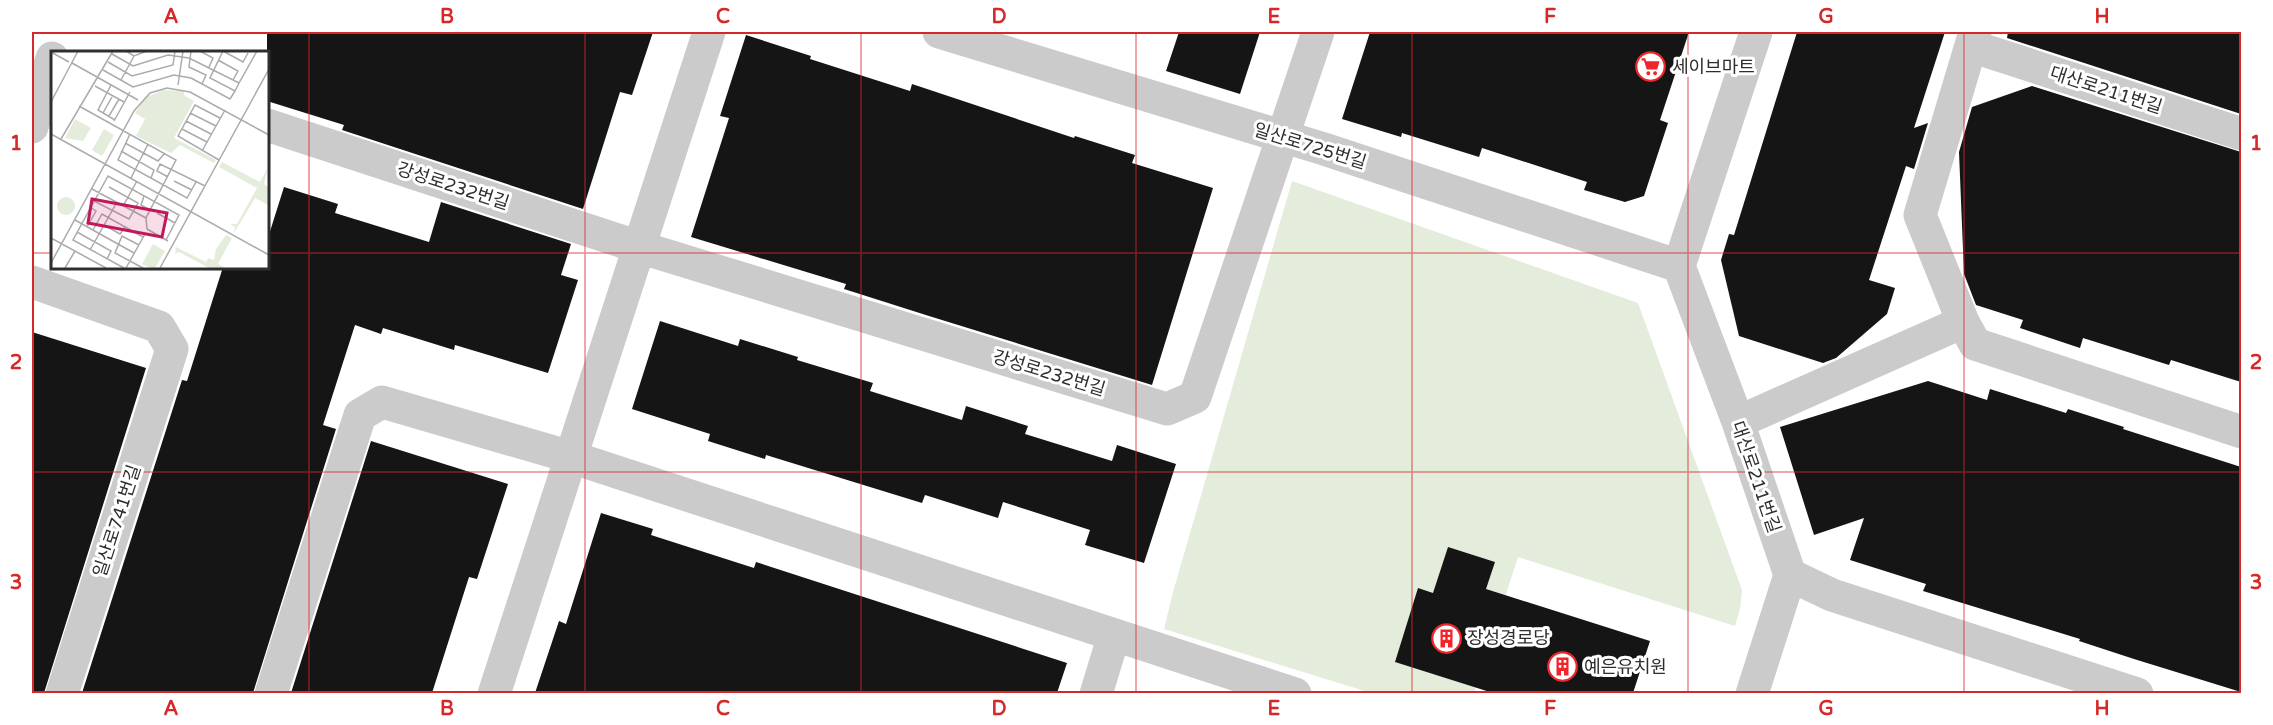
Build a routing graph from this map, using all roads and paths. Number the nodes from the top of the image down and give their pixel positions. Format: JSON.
{"nodes":[{"id":1,"x":61,"y":32,"type":"edge"},
{"id":2,"x":710,"y":32,"type":"edge"},
{"id":3,"x":940,"y":32,"type":"edge"},
{"id":4,"x":1318,"y":32,"type":"edge"},
{"id":5,"x":1756,"y":32,"type":"edge"},
{"id":6,"x":1973,"y":39,"type":"edge"},
{"id":7,"x":54,"y":51,"type":"edge"},
{"id":8,"x":51,"y":61,"type":"edge"},
{"id":9,"x":268,"y":125,"type":"edge"},
{"id":10,"x":32,"y":127,"type":"edge"},
{"id":11,"x":2241,"y":134,"type":"edge"},
{"id":12,"x":1283,"y":138,"type":"junction"},
{"id":13,"x":639,"y":247,"type":"junction"},
{"id":14,"x":1679,"y":266,"type":"junction"},
{"id":15,"x":32,"y":282,"type":"edge"},
{"id":16,"x":1963,"y":322,"type":"junction"},
{"id":17,"x":1738,"y":422,"type":"junction"},
{"id":18,"x":2241,"y":432,"type":"edge"},
{"id":19,"x":571,"y":457,"type":"junction"},
{"id":20,"x":1790,"y":575,"type":"junction"},
{"id":21,"x":1114,"y":635,"type":"junction"},
{"id":22,"x":63,"y":693,"type":"edge"},
{"id":23,"x":271,"y":693,"type":"edge"},
{"id":24,"x":494,"y":693,"type":"edge"},
{"id":25,"x":1096,"y":693,"type":"edge"},
{"id":26,"x":1295,"y":693,"type":"edge"},
{"id":27,"x":1752,"y":693,"type":"edge"},
{"id":28,"x":2137,"y":693,"type":"edge"}],
"edges":[{"from":1,"to":7,"type":"street"},
{"from":2,"to":13,"type":"street"},
{"from":3,"to":12,"type":"street","name":"일산로725번길"},
{"from":4,"to":12,"type":"street","name":"강성로232번길"},
{"from":5,"to":14,"type":"street"},
{"from":6,"to":11,"type":"street","name":"대산로211번길"},
{"from":6,"to":16,"type":"street"},
{"from":8,"to":10,"type":"street"},
{"from":9,"to":13,"type":"street","name":"강성로232번길"},
{"from":12,"to":13,"type":"street","name":"강성로232번길"},
{"from":12,"to":14,"type":"street","name":"일산로725번길"},
{"from":13,"to":19,"type":"street"},
{"from":14,"to":17,"type":"street","name":"대산로211번길"},
{"from":15,"to":22,"type":"street","name":"일산로741번길"},
{"from":16,"to":17,"type":"street"},
{"from":16,"to":18,"type":"street"},
{"from":17,"to":20,"type":"street","name":"대산로211번길"},
{"from":19,"to":21,"type":"street"},
{"from":19,"to":23,"type":"street"},
{"from":19,"to":24,"type":"street"},
{"from":20,"to":27,"type":"street"},
{"from":20,"to":28,"type":"street"},
{"from":21,"to":25,"type":"street"},
{"from":21,"to":26,"type":"street"}]}
